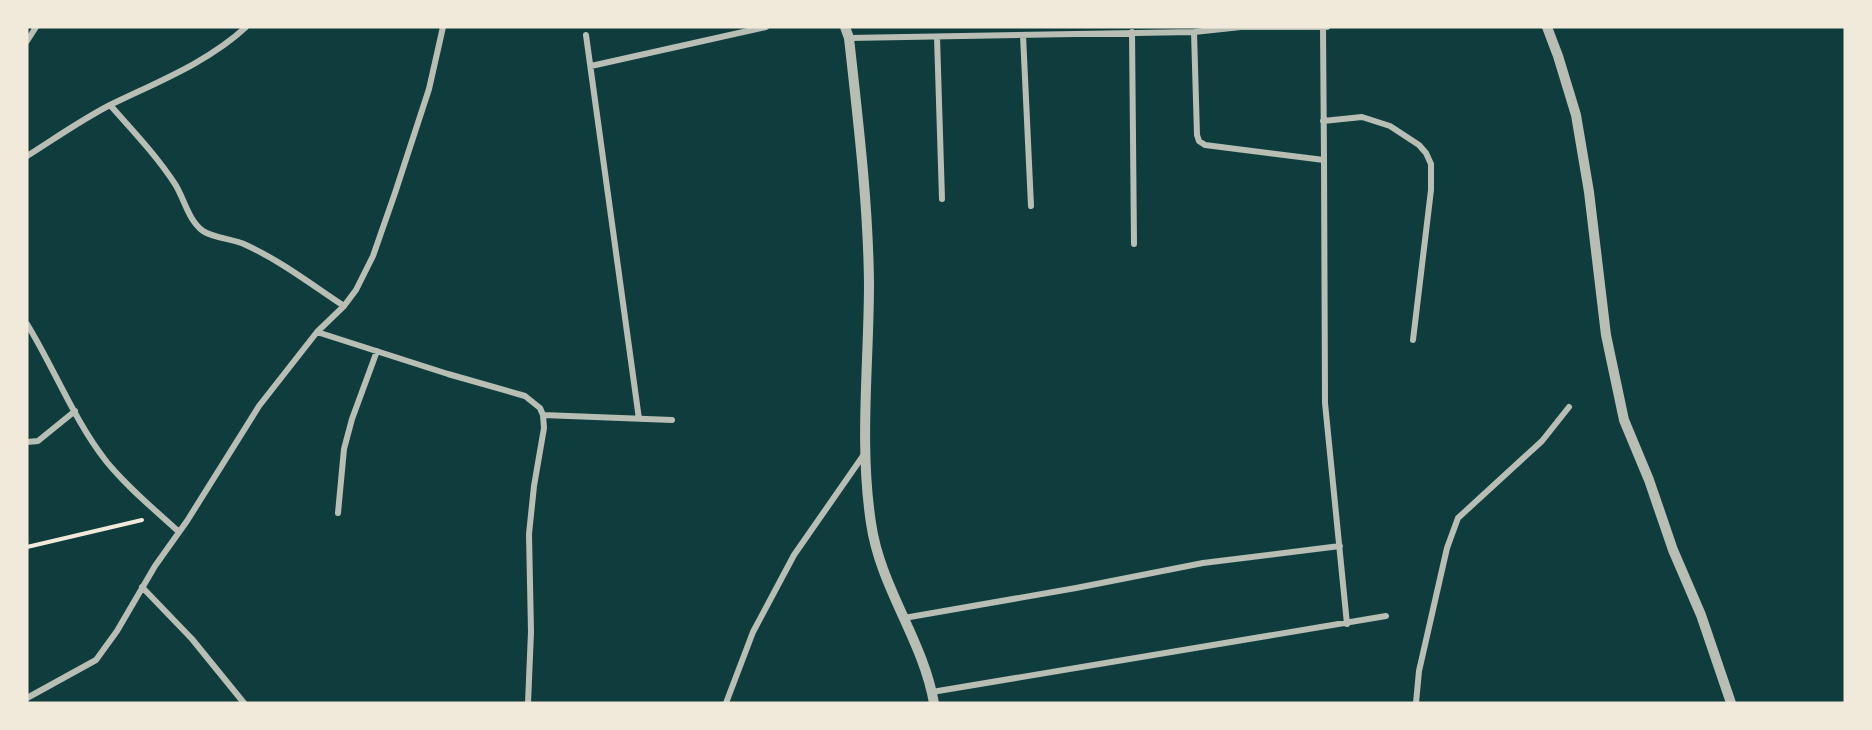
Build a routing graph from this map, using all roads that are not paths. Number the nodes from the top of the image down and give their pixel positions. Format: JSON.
{"nodes":[{"id":1,"x":36,"y":27,"type":"edge"},
{"id":2,"x":246,"y":27,"type":"edge"},
{"id":3,"x":443,"y":27,"type":"edge"},
{"id":4,"x":766,"y":27,"type":"edge"},
{"id":5,"x":845,"y":27,"type":"edge"},
{"id":6,"x":1241,"y":27,"type":"edge"},
{"id":7,"x":1324,"y":27,"type":"edge"},
{"id":8,"x":1547,"y":27,"type":"edge"},
{"id":9,"x":1132,"y":32,"type":"junction"},
{"id":10,"x":1194,"y":32,"type":"junction"},
{"id":11,"x":586,"y":35,"type":"dead end"},
{"id":12,"x":1023,"y":35,"type":"junction"},
{"id":13,"x":937,"y":37,"type":"junction"},
{"id":14,"x":849,"y":38,"type":"junction"},
{"id":15,"x":27,"y":41,"type":"edge"},
{"id":16,"x":591,"y":66,"type":"junction"},
{"id":17,"x":110,"y":105,"type":"junction"},
{"id":18,"x":1323,"y":121,"type":"junction"},
{"id":19,"x":27,"y":156,"type":"edge"},
{"id":20,"x":1324,"y":160,"type":"junction"},
{"id":21,"x":942,"y":199,"type":"dead end"},
{"id":22,"x":1031,"y":206,"type":"dead end"},
{"id":23,"x":1134,"y":244,"type":"dead end"},
{"id":24,"x":344,"y":306,"type":"junction"},
{"id":25,"x":27,"y":324,"type":"edge"},
{"id":26,"x":317,"y":332,"type":"junction"},
{"id":27,"x":1413,"y":340,"type":"dead end"},
{"id":28,"x":377,"y":351,"type":"junction"},
{"id":29,"x":1569,"y":406,"type":"dead end"},
{"id":30,"x":75,"y":411,"type":"junction"},
{"id":31,"x":543,"y":415,"type":"junction"},
{"id":32,"x":639,"y":419,"type":"junction"},
{"id":33,"x":672,"y":420,"type":"dead end"},
{"id":34,"x":27,"y":442,"type":"edge"},
{"id":35,"x":865,"y":453,"type":"junction"},
{"id":36,"x":338,"y":513,"type":"dead end"},
{"id":37,"x":179,"y":532,"type":"junction"},
{"id":38,"x":1340,"y":546,"type":"junction"},
{"id":39,"x":142,"y":587,"type":"junction"},
{"id":40,"x":1386,"y":616,"type":"dead end"},
{"id":41,"x":904,"y":618,"type":"junction"},
{"id":42,"x":1347,"y":624,"type":"junction"},
{"id":43,"x":933,"y":697,"type":"edge"},
{"id":44,"x":27,"y":698,"type":"edge"},
{"id":45,"x":244,"y":703,"type":"edge"},
{"id":46,"x":528,"y":703,"type":"edge"},
{"id":47,"x":726,"y":703,"type":"edge"},
{"id":48,"x":1416,"y":703,"type":"edge"},
{"id":49,"x":1731,"y":703,"type":"edge"}],
"edges":[{"from":1,"to":15,"type":"street"},
{"from":2,"to":17,"type":"street"},
{"from":3,"to":24,"type":"street"},
{"from":4,"to":16,"type":"street"},
{"from":5,"to":14,"type":"street"},
{"from":6,"to":7,"type":"street"},
{"from":6,"to":10,"type":"street"},
{"from":7,"to":18,"type":"street"},
{"from":8,"to":49,"type":"street"},
{"from":9,"to":10,"type":"street"},
{"from":9,"to":12,"type":"street"},
{"from":9,"to":23,"type":"street"},
{"from":10,"to":20,"type":"street"},
{"from":11,"to":16,"type":"street"},
{"from":12,"to":13,"type":"street"},
{"from":12,"to":22,"type":"street"},
{"from":13,"to":14,"type":"street"},
{"from":13,"to":21,"type":"street"},
{"from":14,"to":35,"type":"street"},
{"from":16,"to":32,"type":"street"},
{"from":17,"to":19,"type":"street"},
{"from":17,"to":24,"type":"street"},
{"from":18,"to":20,"type":"street"},
{"from":18,"to":27,"type":"street"},
{"from":20,"to":38,"type":"street"},
{"from":24,"to":26,"type":"street"},
{"from":25,"to":30,"type":"street"},
{"from":26,"to":28,"type":"street"},
{"from":26,"to":37,"type":"street"},
{"from":28,"to":31,"type":"street"},
{"from":28,"to":36,"type":"street"},
{"from":29,"to":48,"type":"street"},
{"from":30,"to":34,"type":"street"},
{"from":30,"to":37,"type":"street"},
{"from":31,"to":32,"type":"street"},
{"from":31,"to":46,"type":"street"},
{"from":32,"to":33,"type":"street"},
{"from":35,"to":41,"type":"street"},
{"from":35,"to":47,"type":"street"},
{"from":37,"to":39,"type":"street"},
{"from":38,"to":41,"type":"street"},
{"from":38,"to":42,"type":"street"},
{"from":39,"to":44,"type":"street"},
{"from":39,"to":45,"type":"street"},
{"from":40,"to":42,"type":"street"},
{"from":41,"to":43,"type":"street"},
{"from":42,"to":43,"type":"street"}]}
